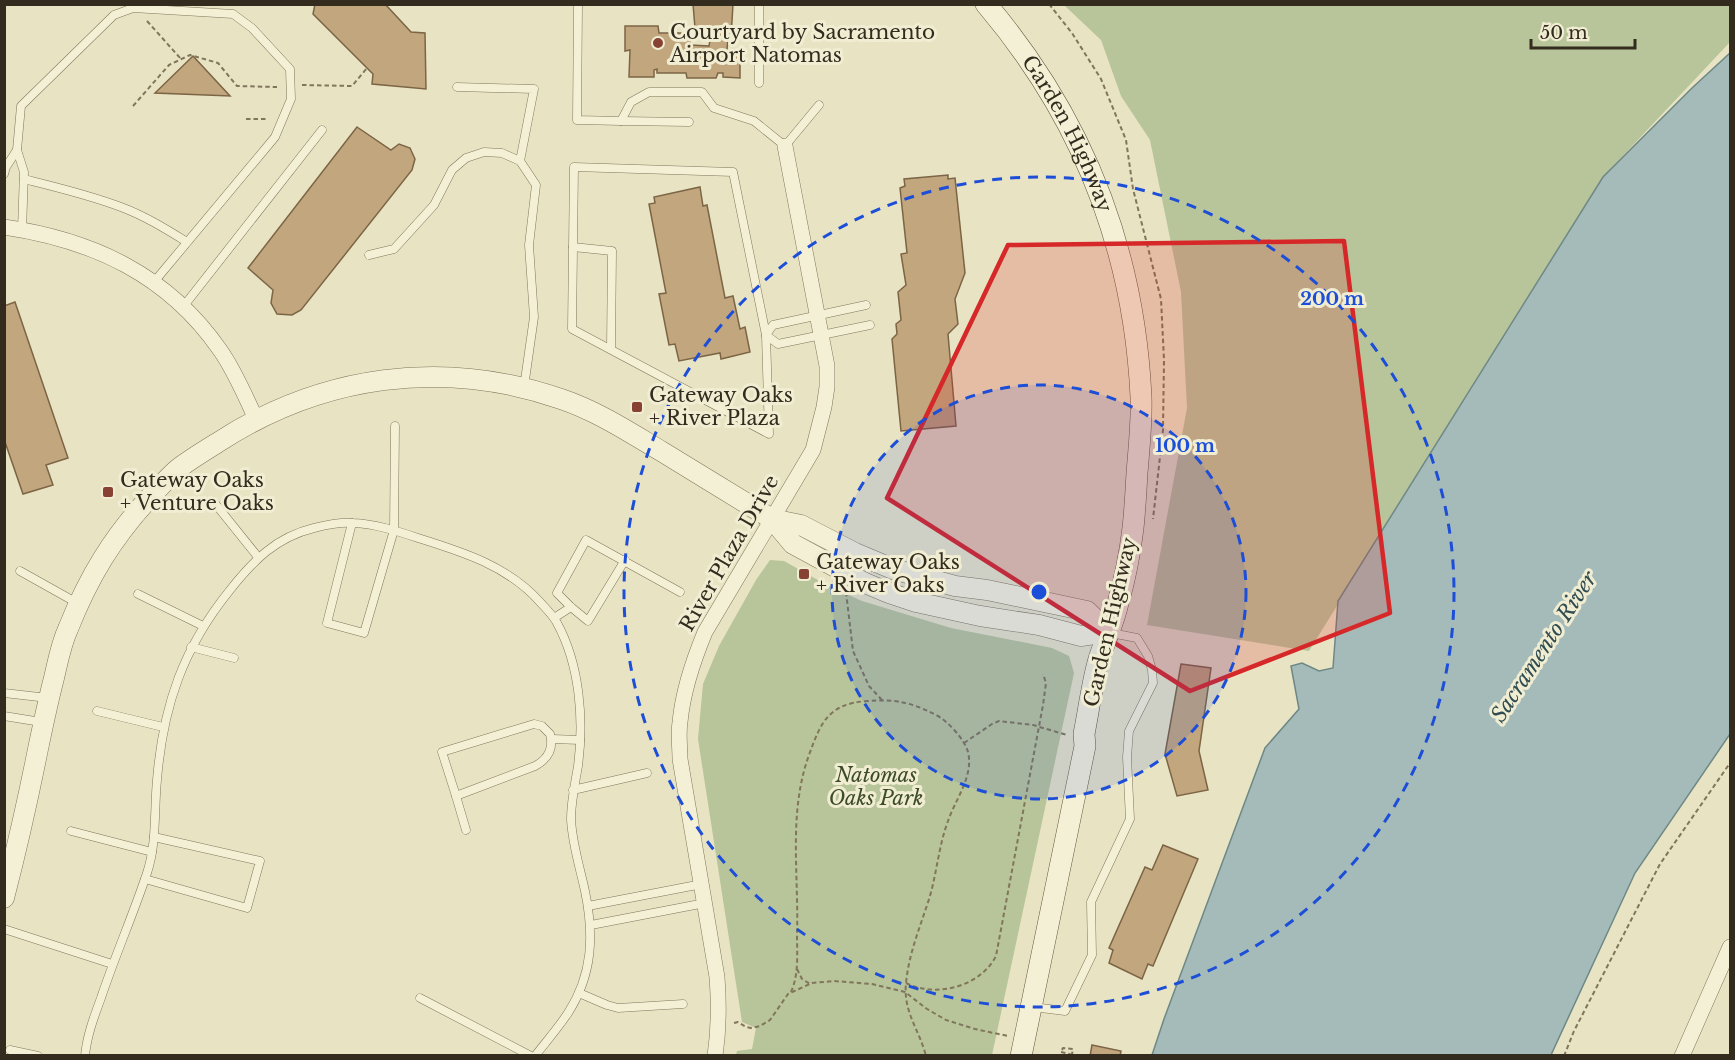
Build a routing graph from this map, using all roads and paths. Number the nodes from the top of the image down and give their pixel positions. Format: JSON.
{"nodes":[{"id":1,"x":578,"y":4,"type":"edge"},
{"id":2,"x":759,"y":4,"type":"edge"},
{"id":3,"x":986,"y":4,"type":"edge"},
{"id":4,"x":147,"y":21,"type":"dead end"},
{"id":5,"x":181,"y":59,"type":"junction"},
{"id":6,"x":367,"y":68,"type":"dead end"},
{"id":7,"x":759,"y":82,"type":"dead end"},
{"id":8,"x":299,"y":85,"type":"dead end"},
{"id":9,"x":278,"y":87,"type":"dead end"},
{"id":10,"x":457,"y":87,"type":"dead end"},
{"id":11,"x":819,"y":105,"type":"dead end"},
{"id":12,"x":133,"y":106,"type":"dead end"},
{"id":13,"x":246,"y":119,"type":"dead end"},
{"id":14,"x":267,"y":119,"type":"dead end"},
{"id":15,"x":621,"y":121,"type":"junction"},
{"id":16,"x":689,"y":122,"type":"dead end"},
{"id":17,"x":322,"y":130,"type":"dead end"},
{"id":18,"x":785,"y":146,"type":"junction"},
{"id":19,"x":17,"y":150,"type":"junction"},
{"id":20,"x":520,"y":161,"type":"junction"},
{"id":21,"x":4,"y":174,"type":"edge"},
{"id":22,"x":24,"y":178,"type":"junction"},
{"id":23,"x":4,"y":227,"type":"edge"},
{"id":24,"x":22,"y":230,"type":"junction"},
{"id":25,"x":187,"y":242,"type":"junction"},
{"id":26,"x":573,"y":247,"type":"junction"},
{"id":27,"x":369,"y":255,"type":"dead end"},
{"id":28,"x":154,"y":282,"type":"junction"},
{"id":29,"x":866,"y":305,"type":"dead end"},
{"id":30,"x":183,"y":307,"type":"junction"},
{"id":31,"x":817,"y":315,"type":"junction"},
{"id":32,"x":870,"y":326,"type":"dead end"},
{"id":33,"x":766,"y":335,"type":"junction"},
{"id":34,"x":821,"y":335,"type":"junction"},
{"id":35,"x":611,"y":350,"type":"junction"},
{"id":36,"x":524,"y":387,"type":"junction"},
{"id":37,"x":256,"y":419,"type":"junction"},
{"id":38,"x":395,"y":426,"type":"dead end"},
{"id":39,"x":213,"y":501,"type":"dead end"},
{"id":40,"x":772,"y":519,"type":"junction"},
{"id":41,"x":352,"y":523,"type":"junction"},
{"id":42,"x":394,"y":530,"type":"junction"},
{"id":43,"x":258,"y":557,"type":"junction"},
{"id":44,"x":625,"y":561,"type":"junction"},
{"id":45,"x":20,"y":571,"type":"dead end"},
{"id":46,"x":846,"y":589,"type":"dead end"},
{"id":47,"x":680,"y":592,"type":"dead end"},
{"id":48,"x":138,"y":594,"type":"dead end"},
{"id":49,"x":79,"y":604,"type":"junction"},
{"id":50,"x":571,"y":607,"type":"junction"},
{"id":51,"x":554,"y":618,"type":"junction"},
{"id":52,"x":203,"y":627,"type":"junction"},
{"id":53,"x":1108,"y":632,"type":"junction"},
{"id":54,"x":191,"y":647,"type":"junction"},
{"id":55,"x":234,"y":658,"type":"dead end"},
{"id":56,"x":1043,"y":674,"type":"dead end"},
{"id":57,"x":4,"y":693,"type":"edge"},
{"id":58,"x":49,"y":698,"type":"junction"},
{"id":59,"x":882,"y":700,"type":"junction"},
{"id":60,"x":97,"y":711,"type":"dead end"},
{"id":61,"x":4,"y":716,"type":"edge"},
{"id":62,"x":43,"y":723,"type":"junction"},
{"id":63,"x":163,"y":727,"type":"junction"},
{"id":64,"x":1039,"y":727,"type":"junction"},
{"id":65,"x":1072,"y":736,"type":"dead end"},
{"id":66,"x":552,"y":739,"type":"junction"},
{"id":67,"x":580,"y":740,"type":"junction"},
{"id":68,"x":963,"y":744,"type":"junction"},
{"id":69,"x":1731,"y":763,"type":"edge"},
{"id":70,"x":647,"y":772,"type":"dead end"},
{"id":71,"x":573,"y":790,"type":"junction"},
{"id":72,"x":456,"y":796,"type":"junction"},
{"id":73,"x":466,"y":830,"type":"dead end"},
{"id":74,"x":71,"y":831,"type":"dead end"},
{"id":75,"x":154,"y":837,"type":"junction"},
{"id":76,"x":152,"y":852,"type":"junction"},
{"id":77,"x":145,"y":879,"type":"junction"},
{"id":78,"x":702,"y":884,"type":"junction"},
{"id":79,"x":4,"y":898,"type":"edge"},
{"id":80,"x":705,"y":903,"type":"junction"},
{"id":81,"x":588,"y":906,"type":"junction"},
{"id":82,"x":591,"y":925,"type":"junction"},
{"id":83,"x":4,"y":928,"type":"edge"},
{"id":84,"x":1731,"y":947,"type":"edge"},
{"id":85,"x":112,"y":964,"type":"junction"},
{"id":86,"x":797,"y":969,"type":"junction"},
{"id":87,"x":906,"y":983,"type":"junction"},
{"id":88,"x":810,"y":984,"type":"junction"},
{"id":89,"x":791,"y":992,"type":"junction"},
{"id":90,"x":905,"y":992,"type":"junction"},
{"id":91,"x":579,"y":993,"type":"junction"},
{"id":92,"x":420,"y":998,"type":"dead end"},
{"id":93,"x":683,"y":1004,"type":"dead end"},
{"id":94,"x":1031,"y":1007,"type":"junction"},
{"id":95,"x":719,"y":1024,"type":"junction"},
{"id":96,"x":1023,"y":1048,"type":"edge"},
{"id":97,"x":10,"y":1050,"type":"dead end"},
{"id":98,"x":1062,"y":1051,"type":"dead end"},
{"id":99,"x":1072,"y":1054,"type":"edge"},
{"id":100,"x":38,"y":1056,"type":"edge"},
{"id":101,"x":84,"y":1056,"type":"edge"},
{"id":102,"x":533,"y":1056,"type":"edge"},
{"id":103,"x":715,"y":1056,"type":"edge"},
{"id":104,"x":926,"y":1056,"type":"edge"},
{"id":105,"x":1077,"y":1056,"type":"edge"},
{"id":106,"x":1564,"y":1056,"type":"edge"},
{"id":107,"x":1682,"y":1056,"type":"edge"}],
"edges":[{"from":1,"to":15,"type":"lane"},
{"from":2,"to":7,"type":"lane"},
{"from":3,"to":53,"type":"main road","name":"Garden Highway"},
{"from":4,"to":5,"type":"path"},
{"from":5,"to":9,"type":"path"},
{"from":5,"to":12,"type":"path"},
{"from":6,"to":8,"type":"path"},
{"from":10,"to":20,"type":"lane"},
{"from":11,"to":18,"type":"lane"},
{"from":13,"to":14,"type":"path"},
{"from":15,"to":16,"type":"lane"},
{"from":15,"to":18,"type":"lane"},
{"from":17,"to":30,"type":"lane"},
{"from":18,"to":31,"type":"street","name":"River Plaza Drive"},
{"from":19,"to":21,"type":"lane"},
{"from":19,"to":22,"type":"lane"},
{"from":19,"to":25,"type":"lane"},
{"from":20,"to":27,"type":"lane"},
{"from":20,"to":36,"type":"lane"},
{"from":22,"to":24,"type":"lane"},
{"from":22,"to":25,"type":"lane"},
{"from":23,"to":24,"type":"street"},
{"from":24,"to":28,"type":"street"},
{"from":25,"to":28,"type":"lane"},
{"from":26,"to":33,"type":"lane"},
{"from":26,"to":35,"type":"lane"},
{"from":26,"to":35,"type":"lane"},
{"from":28,"to":30,"type":"street"},
{"from":29,"to":31,"type":"lane"},
{"from":30,"to":37,"type":"street"},
{"from":31,"to":33,"type":"lane"},
{"from":31,"to":34,"type":"street","name":"River Plaza Drive"},
{"from":32,"to":34,"type":"lane"},
{"from":33,"to":34,"type":"lane"},
{"from":33,"to":35,"type":"lane"},
{"from":34,"to":40,"type":"street","name":"River Plaza Drive"},
{"from":36,"to":37,"type":"street"},
{"from":36,"to":40,"type":"street"},
{"from":37,"to":49,"type":"street"},
{"from":38,"to":42,"type":"lane"},
{"from":39,"to":43,"type":"lane"},
{"from":40,"to":53,"type":"street"},
{"from":40,"to":53,"type":"street"},
{"from":40,"to":78,"type":"street","name":"River Plaza Drive"},
{"from":41,"to":42,"type":"lane"},
{"from":41,"to":42,"type":"lane"},
{"from":41,"to":43,"type":"lane"},
{"from":42,"to":51,"type":"lane"},
{"from":43,"to":52,"type":"lane"},
{"from":44,"to":47,"type":"lane"},
{"from":44,"to":50,"type":"lane"},
{"from":44,"to":50,"type":"lane"},
{"from":45,"to":49,"type":"lane"},
{"from":46,"to":59,"type":"path"},
{"from":48,"to":52,"type":"lane"},
{"from":49,"to":58,"type":"street"},
{"from":50,"to":51,"type":"lane"},
{"from":51,"to":67,"type":"lane"},
{"from":52,"to":54,"type":"lane"},
{"from":53,"to":94,"type":"main road","name":"Garden Highway"},
{"from":53,"to":94,"type":"lane"},
{"from":54,"to":55,"type":"lane"},
{"from":54,"to":63,"type":"lane"},
{"from":56,"to":64,"type":"path"},
{"from":57,"to":58,"type":"lane"},
{"from":58,"to":62,"type":"street"},
{"from":59,"to":68,"type":"path"},
{"from":59,"to":86,"type":"path"},
{"from":60,"to":63,"type":"lane"},
{"from":61,"to":62,"type":"lane"},
{"from":62,"to":79,"type":"street"},
{"from":63,"to":75,"type":"lane"},
{"from":64,"to":65,"type":"path"},
{"from":64,"to":68,"type":"path"},
{"from":64,"to":87,"type":"path"},
{"from":66,"to":67,"type":"lane"},
{"from":66,"to":72,"type":"lane"},
{"from":66,"to":72,"type":"lane"},
{"from":67,"to":71,"type":"lane"},
{"from":68,"to":87,"type":"path"},
{"from":69,"to":106,"type":"path"},
{"from":70,"to":71,"type":"lane"},
{"from":71,"to":81,"type":"lane"},
{"from":72,"to":73,"type":"lane"},
{"from":74,"to":76,"type":"lane"},
{"from":75,"to":76,"type":"lane"},
{"from":75,"to":77,"type":"lane"},
{"from":76,"to":77,"type":"lane"},
{"from":77,"to":85,"type":"lane"},
{"from":78,"to":80,"type":"street","name":"River Plaza Drive"},
{"from":78,"to":81,"type":"lane"},
{"from":80,"to":82,"type":"lane"},
{"from":80,"to":95,"type":"street","name":"River Plaza Drive"},
{"from":81,"to":82,"type":"lane"},
{"from":82,"to":91,"type":"lane"},
{"from":83,"to":85,"type":"lane"},
{"from":84,"to":107,"type":"street"},
{"from":85,"to":101,"type":"lane"},
{"from":86,"to":88,"type":"path"},
{"from":86,"to":89,"type":"path"},
{"from":87,"to":90,"type":"path"},
{"from":88,"to":89,"type":"path"},
{"from":88,"to":90,"type":"path"},
{"from":89,"to":95,"type":"path"},
{"from":90,"to":96,"type":"path"},
{"from":90,"to":104,"type":"path"},
{"from":91,"to":93,"type":"lane"},
{"from":91,"to":102,"type":"lane"},
{"from":92,"to":102,"type":"lane"},
{"from":94,"to":96,"type":"main road","name":"Garden Highway"},
{"from":95,"to":103,"type":"street","name":"River Plaza Drive"},
{"from":97,"to":100,"type":"lane"},
{"from":98,"to":99,"type":"path"},
{"from":99,"to":105,"type":"path"}]}
